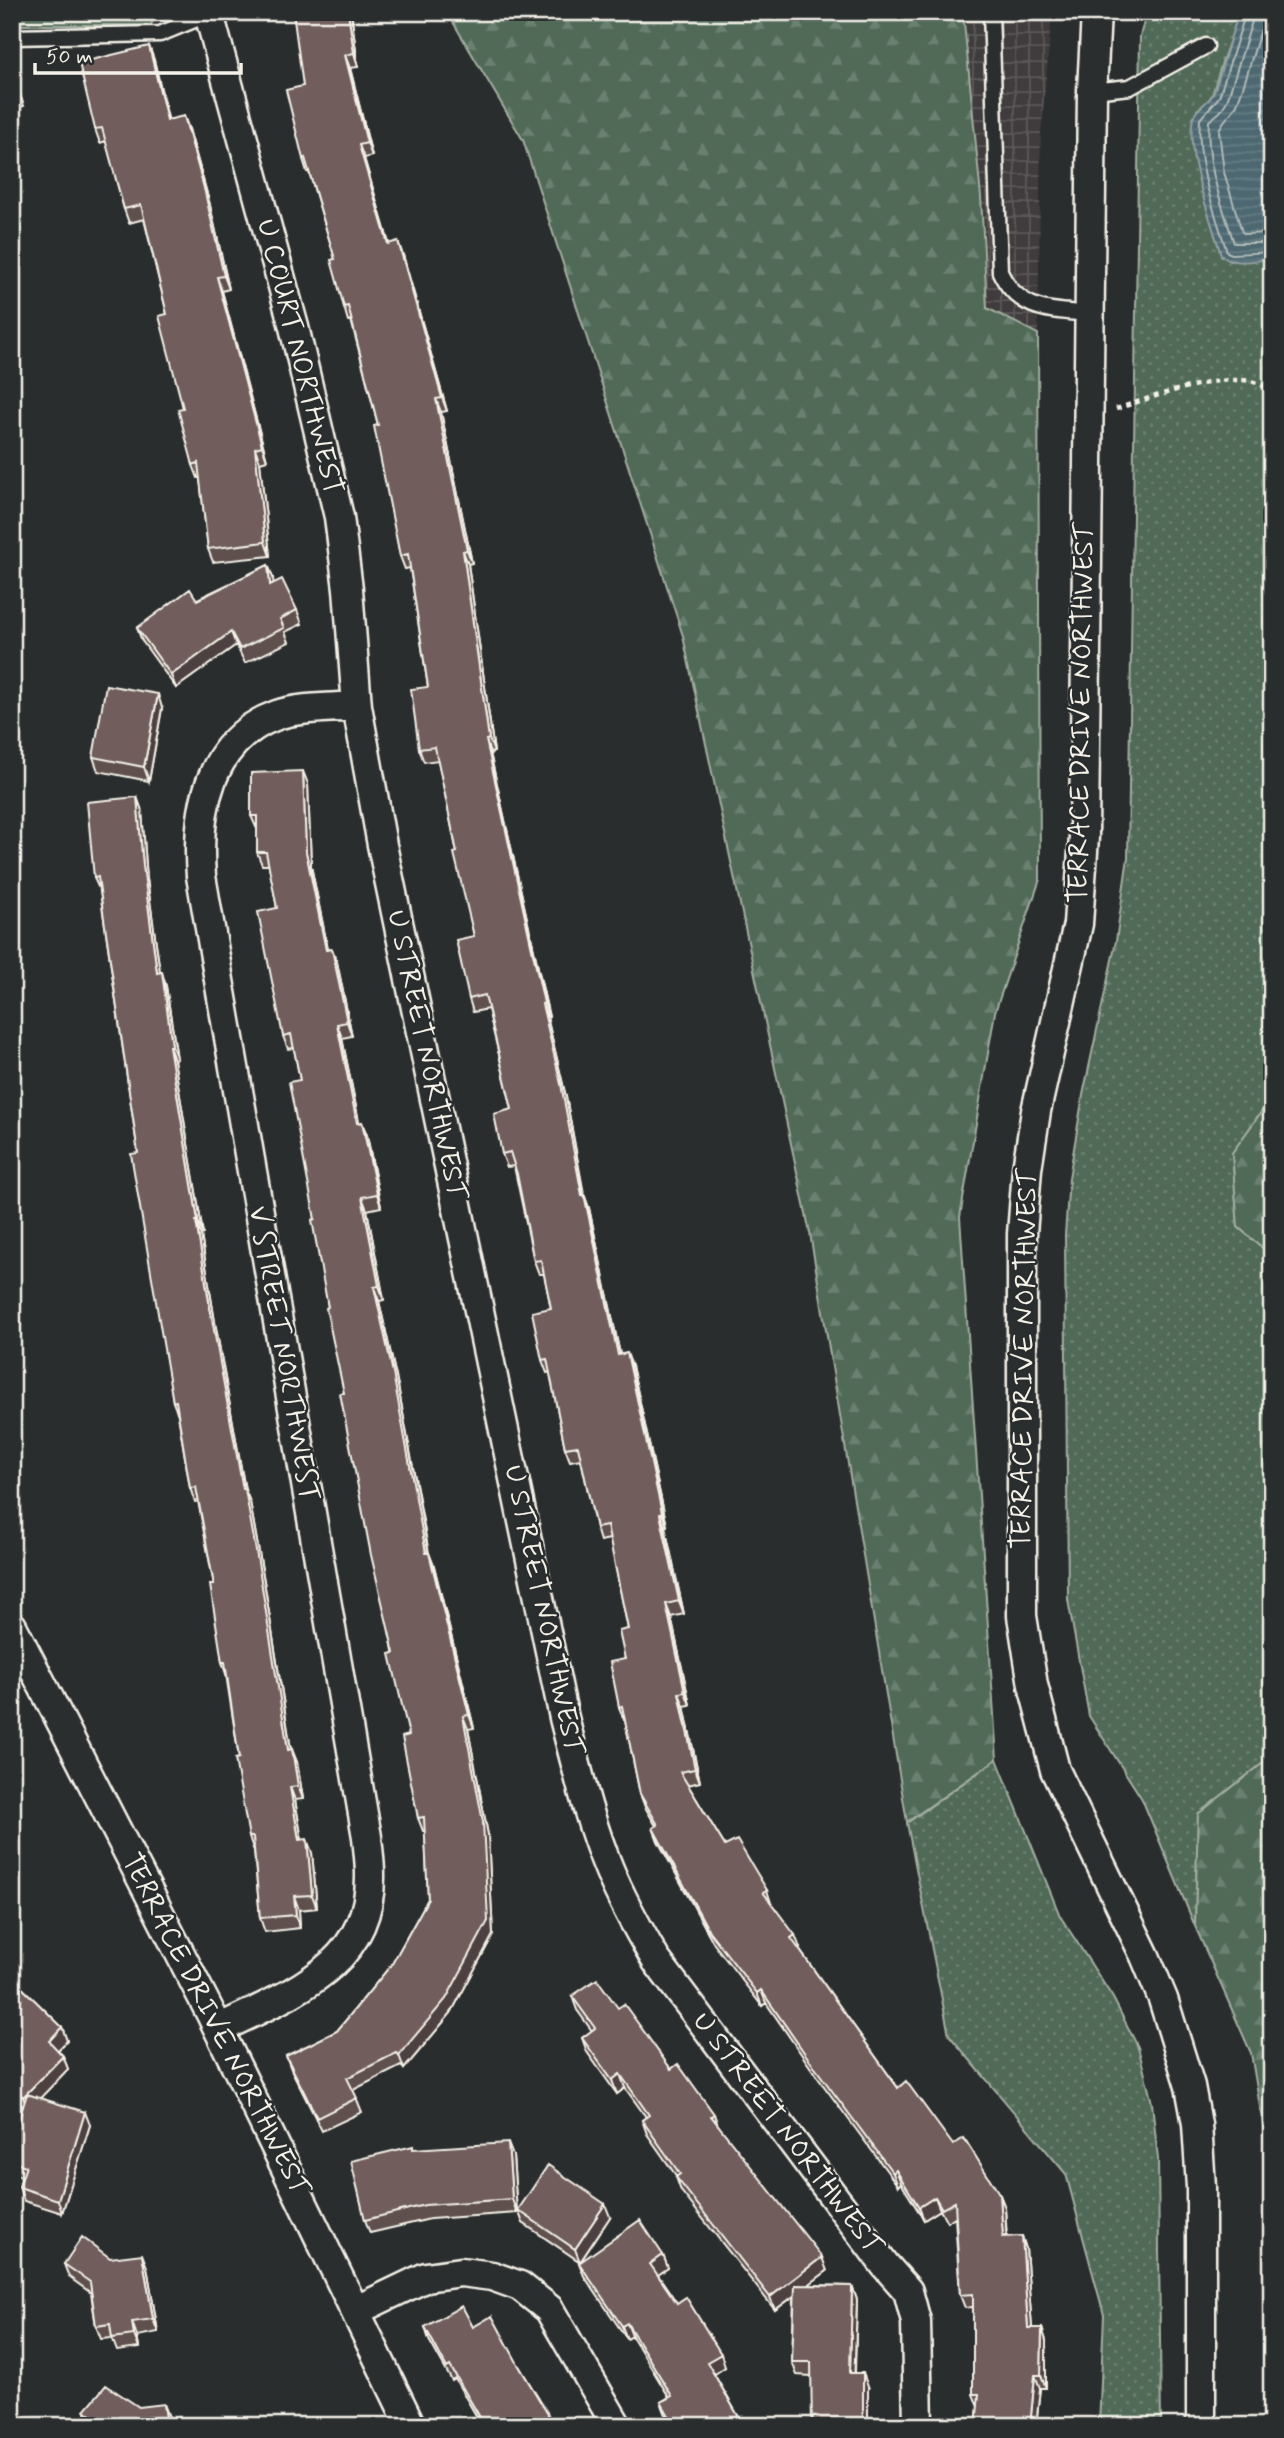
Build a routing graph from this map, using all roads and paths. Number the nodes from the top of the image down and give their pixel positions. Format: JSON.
{"nodes":[{"id":1,"x":991,"y":12,"type":"edge"},
{"id":2,"x":1096,"y":12,"type":"edge"},
{"id":3,"x":209,"y":13,"type":"edge"},
{"id":4,"x":12,"y":37,"type":"edge"},
{"id":5,"x":1206,"y":46,"type":"dead end"},
{"id":6,"x":1092,"y":91,"type":"junction"},
{"id":7,"x":1089,"y":314,"type":"junction"},
{"id":8,"x":1272,"y":390,"type":"edge"},
{"id":9,"x":1088,"y":418,"type":"junction"},
{"id":10,"x":358,"y":706,"type":"junction"},
{"id":11,"x":12,"y":1626,"type":"edge"},
{"id":12,"x":219,"y":2029,"type":"junction"},
{"id":13,"x":356,"y":2310,"type":"junction"},
{"id":14,"x":411,"y":2426,"type":"edge"},
{"id":15,"x":617,"y":2426,"type":"edge"},
{"id":16,"x":918,"y":2426,"type":"edge"},
{"id":17,"x":1201,"y":2426,"type":"edge"}],
"edges":[{"from":1,"to":7,"type":"lane"},
{"from":2,"to":6,"type":"street","name":"TERRACE DRIVE NORTHWEST"},
{"from":3,"to":4,"type":"lane"},
{"from":3,"to":10,"type":"street","name":"U COURT NORTHWEST"},
{"from":5,"to":6,"type":"lane"},
{"from":6,"to":7,"type":"street","name":"TERRACE DRIVE NORTHWEST"},
{"from":7,"to":9,"type":"street","name":"TERRACE DRIVE NORTHWEST"},
{"from":8,"to":9,"type":"path"},
{"from":9,"to":17,"type":"street","name":"TERRACE DRIVE NORTHWEST"},
{"from":10,"to":12,"type":"street","name":"V STREET NORTHWEST"},
{"from":10,"to":16,"type":"street","name":"U STREET NORTHWEST"},
{"from":11,"to":12,"type":"street","name":"TERRACE DRIVE NORTHWEST"},
{"from":12,"to":13,"type":"street","name":"TERRACE DRIVE NORTHWEST"},
{"from":13,"to":14,"type":"street","name":"TERRACE DRIVE NORTHWEST"},
{"from":13,"to":15,"type":"street"}]}
